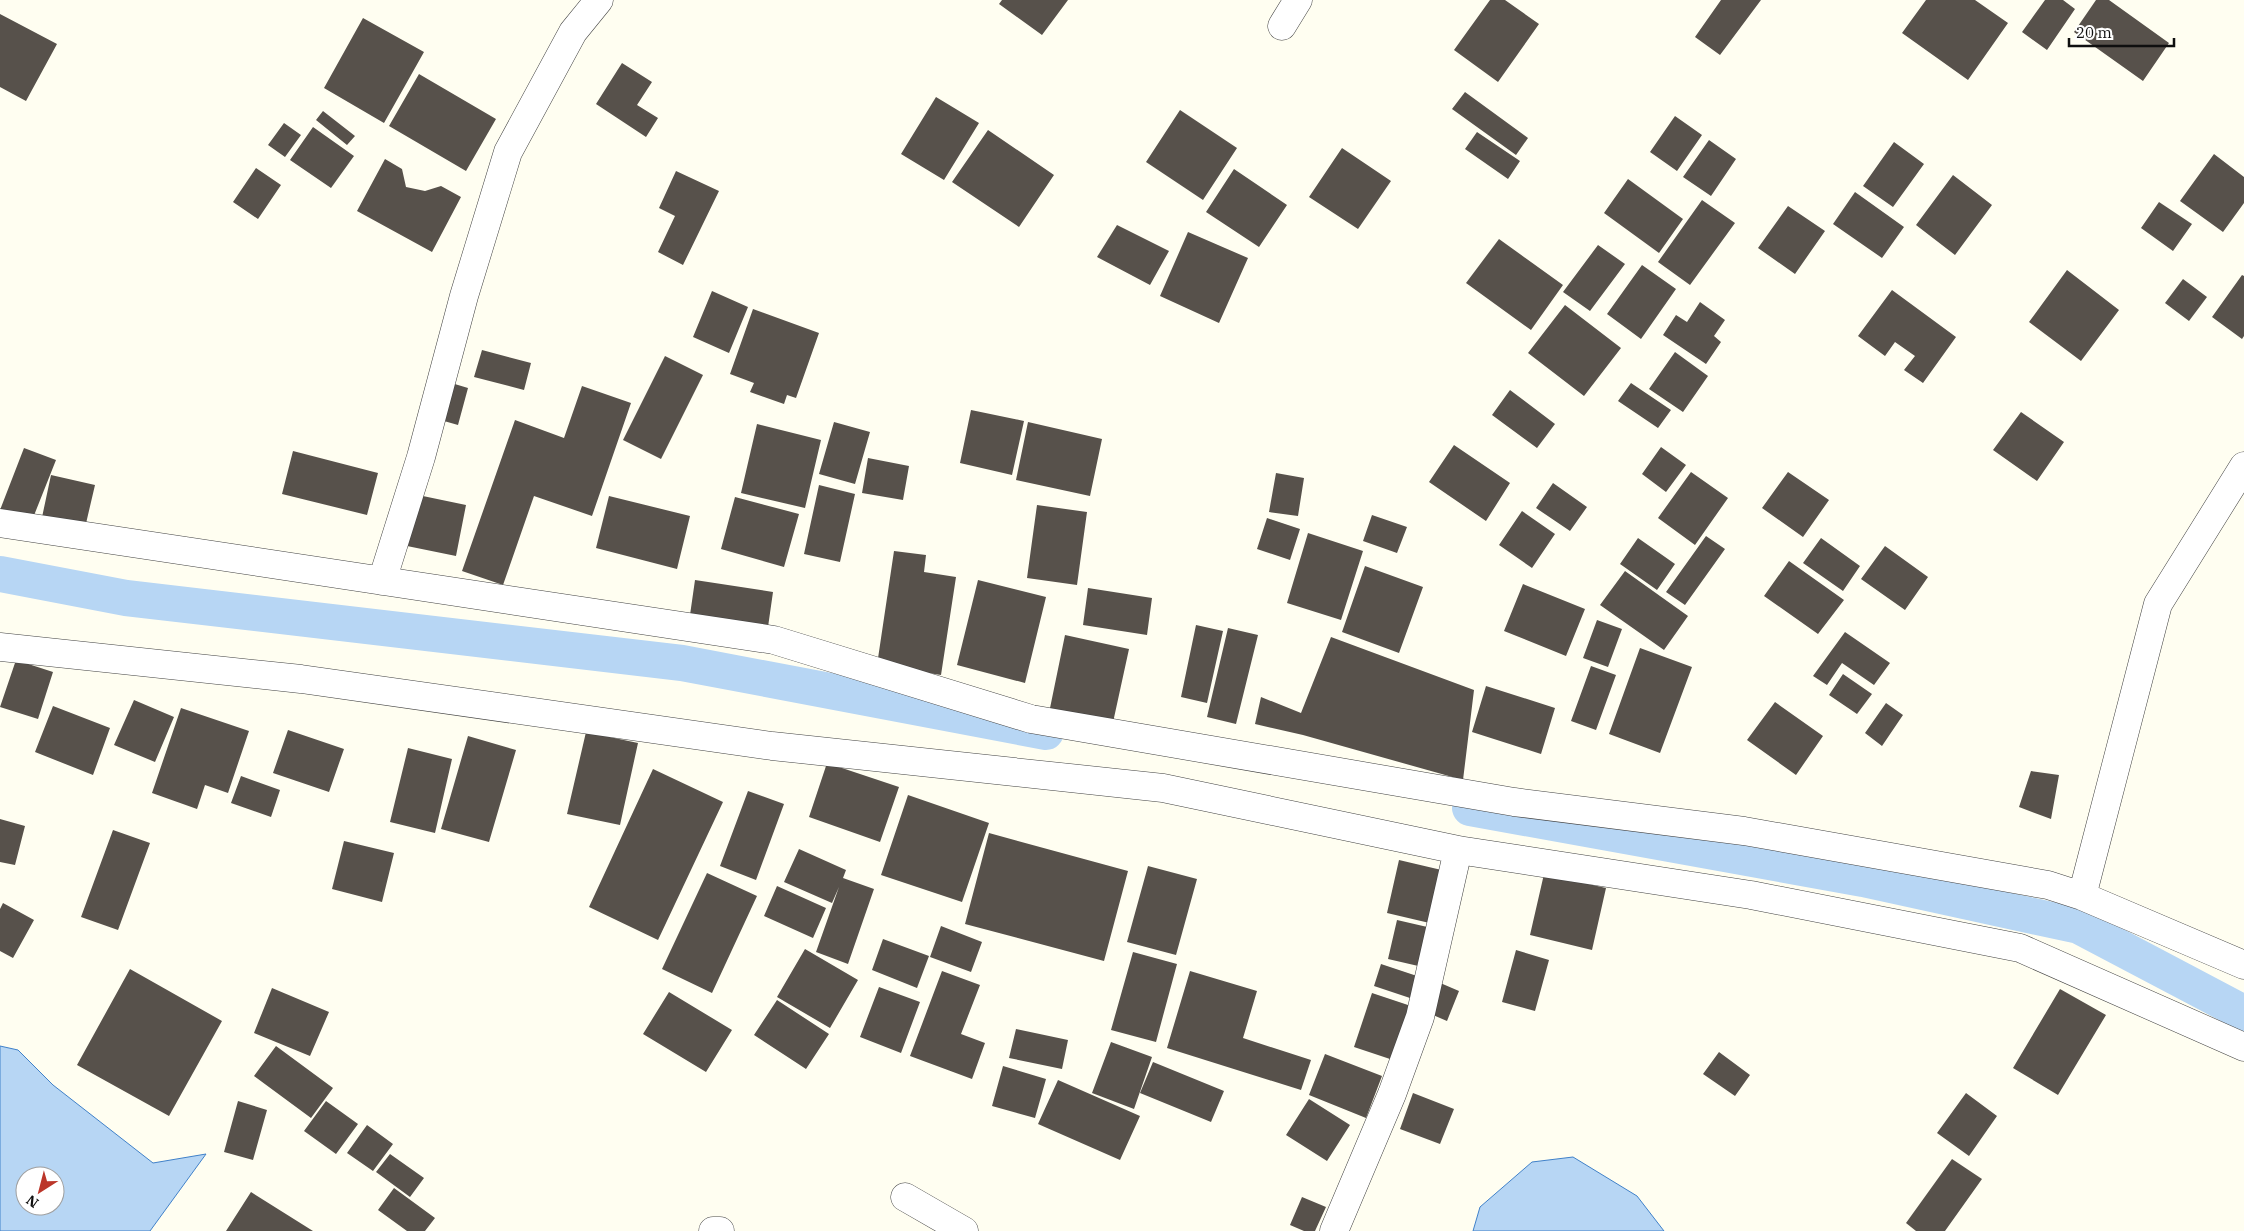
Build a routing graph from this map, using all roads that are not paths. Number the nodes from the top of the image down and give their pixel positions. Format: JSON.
{"nodes":[{"id":1,"x":599,"y":0,"type":"edge"},
{"id":2,"x":1298,"y":0,"type":"edge"},
{"id":3,"x":1282,"y":26,"type":"dead end"},
{"id":4,"x":2244,"y":466,"type":"edge"},
{"id":5,"x":0,"y":523,"type":"edge"},
{"id":6,"x":382,"y":581,"type":"junction"},
{"id":7,"x":0,"y":646,"type":"edge"},
{"id":8,"x":1458,"y":850,"type":"junction"},
{"id":9,"x":2082,"y":896,"type":"junction"},
{"id":10,"x":2244,"y":965,"type":"edge"},
{"id":11,"x":2244,"y":1046,"type":"edge"},
{"id":12,"x":905,"y":1197,"type":"dead end"},
{"id":13,"x":713,"y":1231,"type":"edge"},
{"id":14,"x":720,"y":1231,"type":"edge"},
{"id":15,"x":964,"y":1231,"type":"edge"},
{"id":16,"x":1334,"y":1231,"type":"edge"}],
"edges":[{"from":1,"to":6,"type":"street"},
{"from":2,"to":3,"type":"street"},
{"from":4,"to":9,"type":"street"},
{"from":5,"to":6,"type":"street"},
{"from":6,"to":9,"type":"street"},
{"from":7,"to":8,"type":"street"},
{"from":8,"to":11,"type":"street"},
{"from":8,"to":16,"type":"street"},
{"from":9,"to":10,"type":"street"},
{"from":12,"to":15,"type":"street"},
{"from":13,"to":14,"type":"street"}]}
